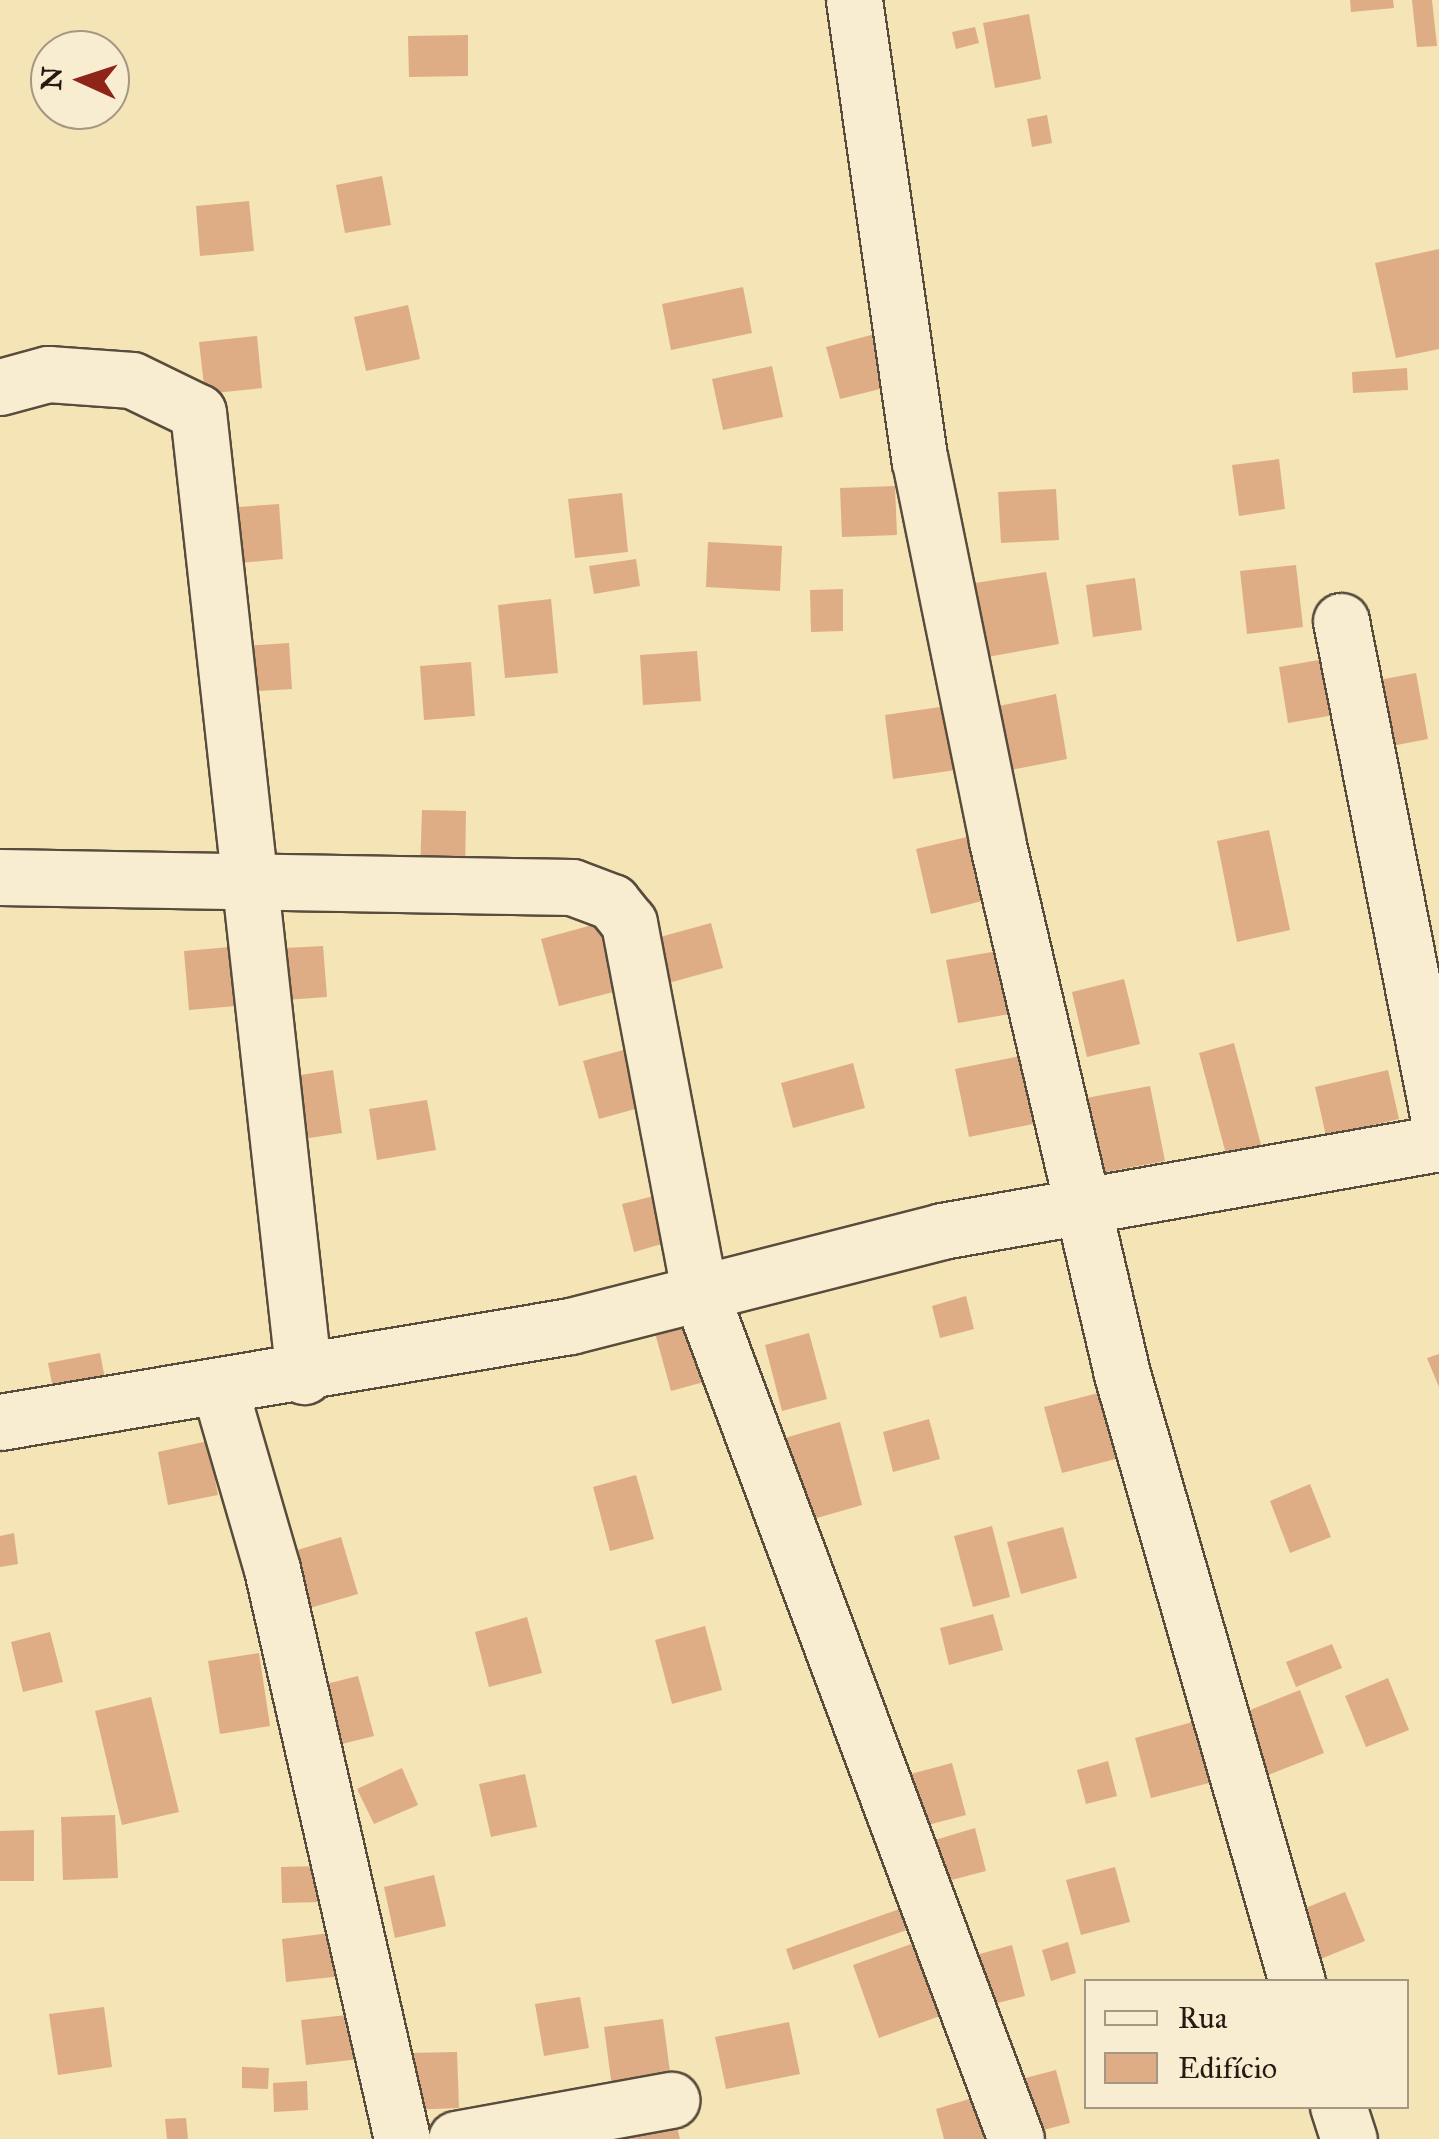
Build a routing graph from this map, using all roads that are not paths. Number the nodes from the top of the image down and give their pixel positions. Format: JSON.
{"nodes":[{"id":1,"x":854,"y":0,"type":"edge"},
{"id":2,"x":0,"y":388,"type":"edge"},
{"id":3,"x":1341,"y":620,"type":"dead end"},
{"id":4,"x":0,"y":876,"type":"edge"},
{"id":5,"x":249,"y":882,"type":"junction"},
{"id":6,"x":1439,"y":1120,"type":"edge"},
{"id":7,"x":1439,"y":1144,"type":"edge"},
{"id":8,"x":1085,"y":1203,"type":"junction"},
{"id":9,"x":699,"y":1290,"type":"junction"},
{"id":10,"x":304,"y":1376,"type":"junction"},
{"id":11,"x":220,"y":1390,"type":"junction"},
{"id":12,"x":0,"y":1422,"type":"edge"},
{"id":13,"x":1296,"y":1979,"type":"edge"},
{"id":14,"x":672,"y":2100,"type":"dead end"},
{"id":15,"x":1339,"y":2109,"type":"edge"},
{"id":16,"x":402,"y":2139,"type":"edge"},
{"id":17,"x":456,"y":2139,"type":"edge"},
{"id":18,"x":1016,"y":2139,"type":"edge"},
{"id":19,"x":1349,"y":2139,"type":"edge"}],
"edges":[{"from":1,"to":8,"type":"street"},
{"from":2,"to":5,"type":"street"},
{"from":3,"to":6,"type":"street"},
{"from":4,"to":5,"type":"street"},
{"from":5,"to":9,"type":"street"},
{"from":5,"to":10,"type":"street"},
{"from":7,"to":8,"type":"street"},
{"from":8,"to":9,"type":"street"},
{"from":8,"to":13,"type":"street"},
{"from":9,"to":10,"type":"street"},
{"from":9,"to":18,"type":"street"},
{"from":10,"to":11,"type":"street"},
{"from":11,"to":12,"type":"street"},
{"from":11,"to":16,"type":"street"},
{"from":14,"to":17,"type":"street"},
{"from":15,"to":19,"type":"street"}]}
